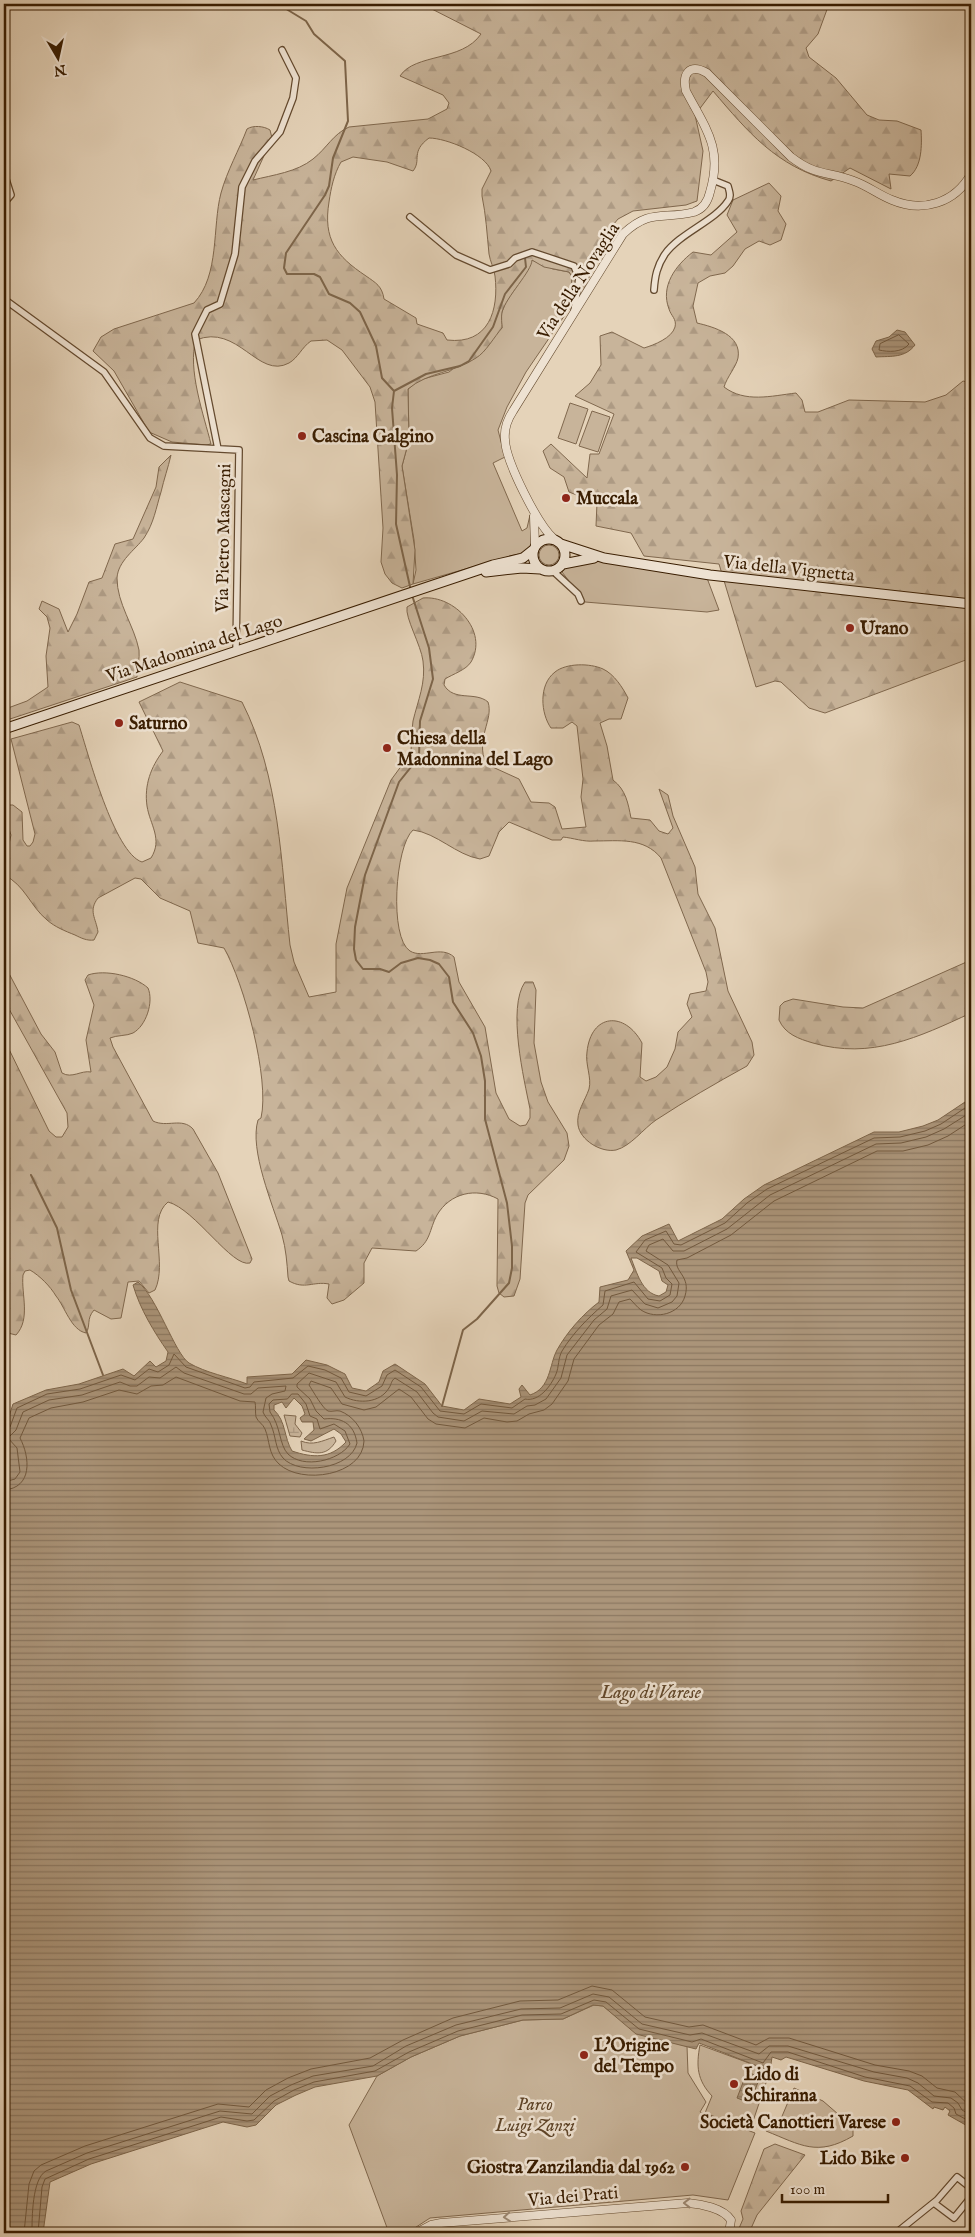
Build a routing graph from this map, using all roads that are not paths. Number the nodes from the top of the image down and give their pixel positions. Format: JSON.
{"nodes":[{"id":1,"x":282,"y":50,"type":"dead end"},
{"id":2,"x":4,"y":173,"type":"edge"},
{"id":3,"x":971,"y":174,"type":"edge"},
{"id":4,"x":713,"y":180,"type":"junction"},
{"id":5,"x":4,"y":203,"type":"edge"},
{"id":6,"x":410,"y":217,"type":"dead end"},
{"id":7,"x":654,"y":290,"type":"dead end"},
{"id":8,"x":4,"y":299,"type":"edge"},
{"id":9,"x":573,"y":314,"type":"junction"},
{"id":10,"x":218,"y":449,"type":"junction"},
{"id":11,"x":532,"y":509,"type":"junction"},
{"id":12,"x":558,"y":542,"type":"junction"},
{"id":13,"x":534,"y":548,"type":"junction"},
{"id":14,"x":604,"y":558,"type":"junction"},
{"id":15,"x":563,"y":564,"type":"junction"},
{"id":16,"x":540,"y":569,"type":"junction"},
{"id":17,"x":553,"y":571,"type":"junction"},
{"id":18,"x":473,"y":573,"type":"junction"},
{"id":19,"x":581,"y":601,"type":"dead end"},
{"id":20,"x":971,"y":604,"type":"edge"},
{"id":21,"x":236,"y":652,"type":"junction"},
{"id":22,"x":4,"y":729,"type":"edge"},
{"id":23,"x":971,"y":2188,"type":"edge"},
{"id":24,"x":971,"y":2197,"type":"edge"},
{"id":25,"x":934,"y":2203,"type":"junction"},
{"id":26,"x":416,"y":2233,"type":"edge"},
{"id":27,"x":729,"y":2233,"type":"edge"},
{"id":28,"x":896,"y":2233,"type":"edge"}],
"edges":[{"from":1,"to":10,"type":"street"},
{"from":2,"to":5,"type":"street"},
{"from":3,"to":4,"type":"street","name":"Via della Novaglia"},
{"from":4,"to":7,"type":"street"},
{"from":4,"to":9,"type":"street","name":"Via della Novaglia"},
{"from":6,"to":9,"type":"street"},
{"from":8,"to":10,"type":"street","name":"Via Pietro Mascagni"},
{"from":9,"to":11,"type":"street","name":"Via della Novaglia"},
{"from":10,"to":21,"type":"street","name":"Via Pietro Mascagni"},
{"from":11,"to":12,"type":"street","name":"Via della Novaglia"},
{"from":11,"to":13,"type":"street","name":"Via della Novaglia"},
{"from":12,"to":13,"type":"main road"},
{"from":12,"to":14,"type":"main road","name":"Via della Vignetta"},
{"from":12,"to":15,"type":"main road"},
{"from":13,"to":16,"type":"main road"},
{"from":13,"to":18,"type":"main road"},
{"from":14,"to":15,"type":"main road","name":"Via della Vignetta"},
{"from":14,"to":20,"type":"main road","name":"Via della Vignetta"},
{"from":15,"to":17,"type":"main road"},
{"from":16,"to":17,"type":"main road"},
{"from":16,"to":18,"type":"main road"},
{"from":17,"to":19,"type":"street"},
{"from":18,"to":21,"type":"main road","name":"Via Madonnina del Lago"},
{"from":21,"to":22,"type":"main road","name":"Via Madonnina del Lago"},
{"from":23,"to":25,"type":"street"},
{"from":24,"to":25,"type":"street"},
{"from":25,"to":28,"type":"street"},
{"from":27,"to":26,"type":"street","name":"Via dei Prati","one_way":true}]}
